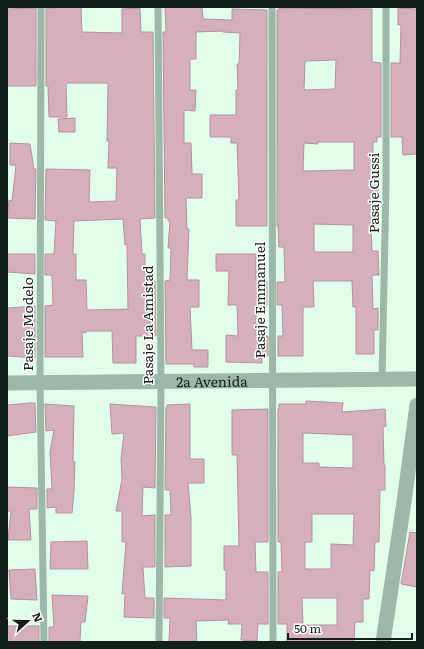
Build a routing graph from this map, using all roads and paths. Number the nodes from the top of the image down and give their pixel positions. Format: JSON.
{"nodes":[{"id":1,"x":41,"y":7,"type":"edge"},
{"id":2,"x":158,"y":7,"type":"edge"},
{"id":3,"x":272,"y":7,"type":"edge"},
{"id":4,"x":386,"y":7,"type":"edge"},
{"id":5,"x":382,"y":380,"type":"junction"},
{"id":6,"x":417,"y":380,"type":"edge"},
{"id":7,"x":272,"y":381,"type":"junction"},
{"id":8,"x":40,"y":382,"type":"junction"},
{"id":9,"x":161,"y":382,"type":"junction"},
{"id":10,"x":7,"y":383,"type":"edge"},
{"id":11,"x":417,"y":405,"type":"edge"},
{"id":12,"x":411,"y":504,"type":"edge"},
{"id":13,"x":44,"y":642,"type":"edge"},
{"id":14,"x":159,"y":642,"type":"edge"},
{"id":15,"x":273,"y":642,"type":"edge"},
{"id":16,"x":383,"y":642,"type":"edge"}],
"edges":[{"from":1,"to":8,"type":"lane","name":"Pasaje Modelo"},
{"from":2,"to":9,"type":"lane","name":"Pasaje La Amistad"},
{"from":3,"to":7,"type":"lane","name":"Pasaje Emmanuel"},
{"from":4,"to":5,"type":"lane","name":"Pasaje Gussi"},
{"from":5,"to":6,"type":"street","name":"2a Avenida"},
{"from":5,"to":7,"type":"street","name":"2a Avenida"},
{"from":7,"to":9,"type":"street","name":"2a Avenida"},
{"from":7,"to":15,"type":"lane","name":"Pasaje Emmanuel"},
{"from":8,"to":9,"type":"street","name":"2a Avenida"},
{"from":8,"to":10,"type":"street","name":"2a Avenida"},
{"from":8,"to":13,"type":"lane","name":"Pasaje Modelo"},
{"from":9,"to":14,"type":"lane","name":"Pasaje La Amistad"},
{"from":11,"to":12,"type":"street"},
{"from":12,"to":16,"type":"street"}]}
